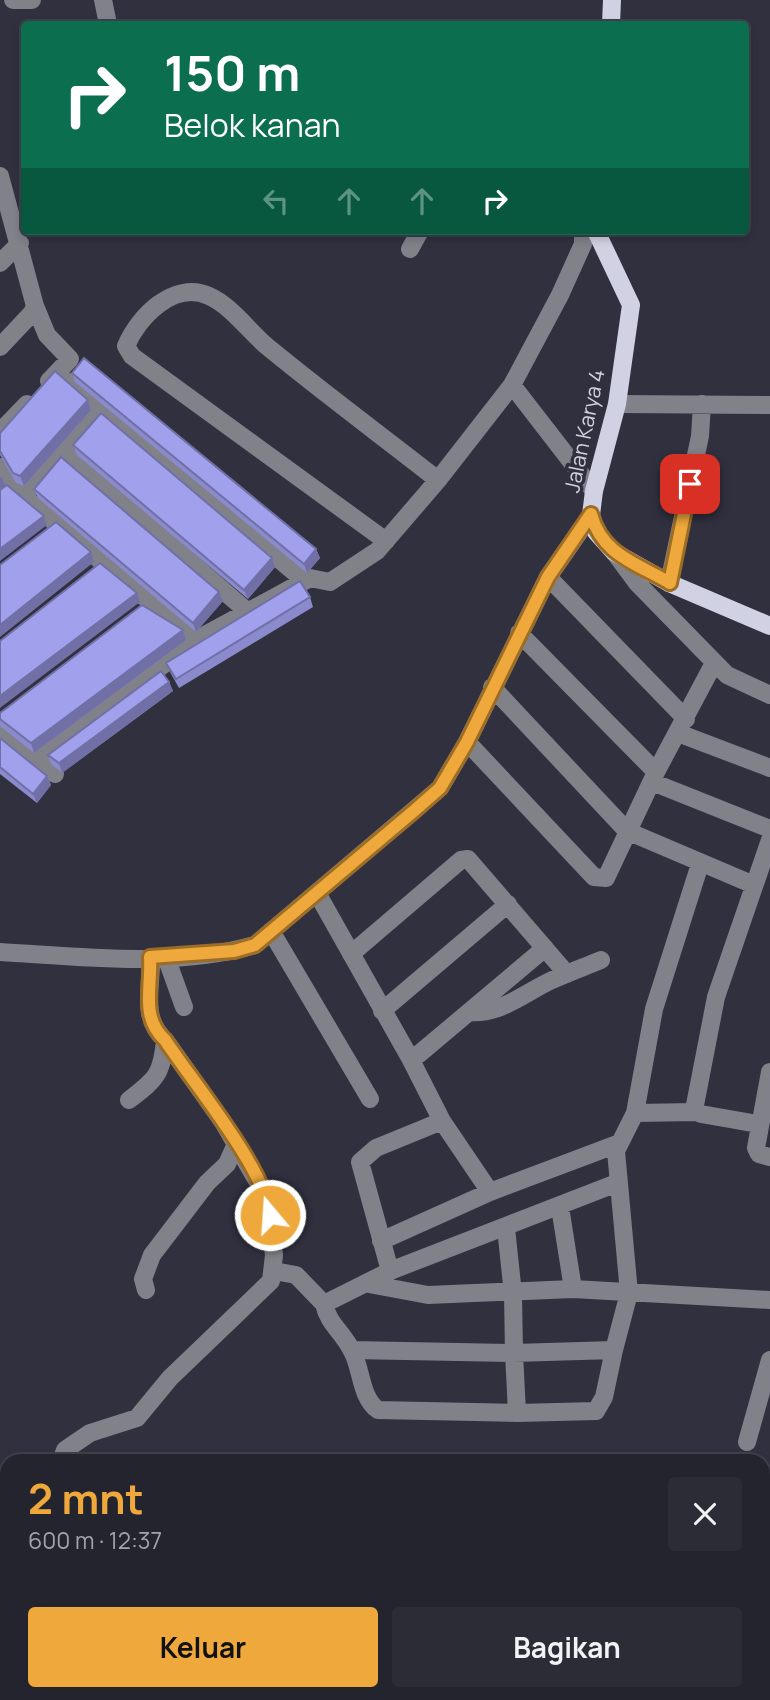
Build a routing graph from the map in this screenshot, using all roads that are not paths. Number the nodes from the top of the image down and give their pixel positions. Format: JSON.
{"nodes":[{"id":1,"x":13,"y":0,"type":"edge"},
{"id":2,"x":32,"y":0,"type":"edge"},
{"id":3,"x":103,"y":0,"type":"edge"},
{"id":4,"x":612,"y":0,"type":"edge"},
{"id":5,"x":107,"y":21,"type":"edge"},
{"id":6,"x":611,"y":21,"type":"edge"},
{"id":7,"x":1,"y":179,"type":"edge"},
{"id":8,"x":418,"y":235,"type":"edge"},
{"id":9,"x":583,"y":235,"type":"edge"},
{"id":10,"x":598,"y":235,"type":"edge"},
{"id":11,"x":20,"y":243,"type":"junction"},
{"id":12,"x":410,"y":249,"type":"dead end"},
{"id":13,"x":0,"y":263,"type":"edge"},
{"id":14,"x":34,"y":306,"type":"junction"},
{"id":15,"x":0,"y":347,"type":"edge"},
{"id":16,"x":57,"y":373,"type":"junction"},
{"id":17,"x":512,"y":386,"type":"junction"},
{"id":18,"x":617,"y":404,"type":"junction"},
{"id":19,"x":702,"y":404,"type":"junction"},
{"id":20,"x":770,"y":405,"type":"edge"},
{"id":21,"x":102,"y":411,"type":"junction"},
{"id":22,"x":0,"y":432,"type":"edge"},
{"id":23,"x":64,"y":452,"type":"junction"},
{"id":24,"x":0,"y":467,"type":"edge"},
{"id":25,"x":438,"y":480,"type":"junction"},
{"id":26,"x":594,"y":491,"type":"junction"},
{"id":27,"x":12,"y":492,"type":"edge"},
{"id":28,"x":591,"y":514,"type":"junction"},
{"id":29,"x":59,"y":525,"type":"junction"},
{"id":30,"x":40,"y":540,"type":"edge"},
{"id":31,"x":386,"y":541,"type":"junction"},
{"id":32,"x":614,"y":552,"type":"junction"},
{"id":33,"x":548,"y":577,"type":"junction"},
{"id":34,"x":305,"y":581,"type":"junction"},
{"id":35,"x":670,"y":583,"type":"junction"},
{"id":36,"x":248,"y":612,"type":"junction"},
{"id":37,"x":770,"y":626,"type":"edge"},
{"id":38,"x":519,"y":633,"type":"junction"},
{"id":39,"x":196,"y":640,"type":"junction"},
{"id":40,"x":714,"y":663,"type":"junction"},
{"id":41,"x":492,"y":687,"type":"junction"},
{"id":42,"x":770,"y":695,"type":"edge"},
{"id":43,"x":682,"y":726,"type":"junction"},
{"id":44,"x":0,"y":733,"type":"edge"},
{"id":45,"x":467,"y":742,"type":"junction"},
{"id":46,"x":37,"y":760,"type":"junction"},
{"id":47,"x":770,"y":768,"type":"edge"},
{"id":48,"x":55,"y":774,"type":"dead end"},
{"id":49,"x":654,"y":777,"type":"junction"},
{"id":50,"x":770,"y":829,"type":"edge"},
{"id":51,"x":627,"y":831,"type":"junction"},
{"id":52,"x":770,"y":840,"type":"edge"},
{"id":53,"x":700,"y":864,"type":"junction"},
{"id":54,"x":754,"y":886,"type":"junction"},
{"id":55,"x":317,"y":892,"type":"junction"},
{"id":56,"x":508,"y":904,"type":"junction"},
{"id":57,"x":271,"y":931,"type":"junction"},
{"id":58,"x":545,"y":948,"type":"junction"},
{"id":59,"x":0,"y":952,"type":"edge"},
{"id":60,"x":351,"y":954,"type":"junction"},
{"id":61,"x":158,"y":957,"type":"junction"},
{"id":62,"x":601,"y":960,"type":"dead end"},
{"id":63,"x":567,"y":974,"type":"junction"},
{"id":64,"x":184,"y":1007,"type":"dead end"},
{"id":65,"x":382,"y":1011,"type":"junction"},
{"id":66,"x":470,"y":1012,"type":"junction"},
{"id":67,"x":165,"y":1040,"type":"junction"},
{"id":68,"x":410,"y":1058,"type":"junction"},
{"id":69,"x":770,"y":1072,"type":"edge"},
{"id":70,"x":370,"y":1099,"type":"dead end"},
{"id":71,"x":130,"y":1100,"type":"dead end"},
{"id":72,"x":635,"y":1112,"type":"junction"},
{"id":73,"x":696,"y":1112,"type":"junction"},
{"id":74,"x":442,"y":1121,"type":"junction"},
{"id":75,"x":758,"y":1124,"type":"junction"},
{"id":76,"x":620,"y":1143,"type":"junction"},
{"id":77,"x":236,"y":1144,"type":"junction"},
{"id":78,"x":770,"y":1157,"type":"edge"},
{"id":79,"x":617,"y":1183,"type":"junction"},
{"id":80,"x":490,"y":1192,"type":"junction"},
{"id":81,"x":560,"y":1207,"type":"junction"},
{"id":82,"x":506,"y":1228,"type":"junction"},
{"id":83,"x":381,"y":1241,"type":"junction"},
{"id":84,"x":274,"y":1271,"type":"junction"},
{"id":85,"x":390,"y":1271,"type":"junction"},
{"id":86,"x":369,"y":1284,"type":"junction"},
{"id":87,"x":573,"y":1289,"type":"junction"},
{"id":88,"x":146,"y":1290,"type":"dead end"},
{"id":89,"x":629,"y":1293,"type":"junction"},
{"id":90,"x":513,"y":1294,"type":"junction"},
{"id":91,"x":770,"y":1300,"type":"edge"},
{"id":92,"x":324,"y":1304,"type":"junction"},
{"id":93,"x":352,"y":1350,"type":"junction"},
{"id":94,"x":614,"y":1350,"type":"junction"},
{"id":95,"x":514,"y":1353,"type":"junction"},
{"id":96,"x":770,"y":1360,"type":"edge"},
{"id":97,"x":517,"y":1413,"type":"junction"},
{"id":98,"x":747,"y":1442,"type":"dead end"},
{"id":99,"x":64,"y":1454,"type":"edge"}],
"edges":[{"from":1,"to":2,"type":"street"},
{"from":3,"to":5,"type":"street"},
{"from":4,"to":6,"type":"main road"},
{"from":7,"to":11,"type":"street"},
{"from":8,"to":12,"type":"street"},
{"from":9,"to":17,"type":"street"},
{"from":10,"to":18,"type":"main road","name":"Jalan Karya 4"},
{"from":11,"to":13,"type":"street"},
{"from":11,"to":14,"type":"street"},
{"from":14,"to":15,"type":"street"},
{"from":14,"to":16,"type":"street"},
{"from":16,"to":21,"type":"street"},
{"from":16,"to":22,"type":"street"},
{"from":17,"to":25,"type":"street"},
{"from":17,"to":26,"type":"street"},
{"from":18,"to":19,"type":"street"},
{"from":18,"to":26,"type":"main road","name":"Jalan Karya 4"},
{"from":19,"to":20,"type":"street"},
{"from":19,"to":35,"type":"street"},
{"from":21,"to":23,"type":"street"},
{"from":21,"to":34,"type":"street"},
{"from":23,"to":27,"type":"street"},
{"from":23,"to":36,"type":"street"},
{"from":24,"to":27,"type":"street"},
{"from":25,"to":31,"type":"street"},
{"from":25,"to":31,"type":"street"},
{"from":26,"to":28,"type":"main road","name":"Jalan Karya 4"},
{"from":27,"to":29,"type":"street"},
{"from":28,"to":32,"type":"main road","name":"Jalan Karya 4"},
{"from":28,"to":33,"type":"street"},
{"from":29,"to":30,"type":"street"},
{"from":29,"to":39,"type":"street"},
{"from":31,"to":34,"type":"street"},
{"from":32,"to":35,"type":"main road","name":"Jalan Karya 4"},
{"from":32,"to":40,"type":"street"},
{"from":33,"to":38,"type":"street"},
{"from":33,"to":43,"type":"street"},
{"from":34,"to":36,"type":"street"},
{"from":35,"to":37,"type":"main road","name":"Jalan Karya 4"},
{"from":36,"to":39,"type":"street"},
{"from":38,"to":41,"type":"street"},
{"from":38,"to":49,"type":"street"},
{"from":39,"to":46,"type":"street"},
{"from":40,"to":42,"type":"street"},
{"from":40,"to":43,"type":"street"},
{"from":41,"to":45,"type":"street"},
{"from":41,"to":51,"type":"street"},
{"from":43,"to":47,"type":"street"},
{"from":43,"to":49,"type":"street"},
{"from":44,"to":46,"type":"street"},
{"from":45,"to":51,"type":"street"},
{"from":45,"to":55,"type":"street"},
{"from":46,"to":48,"type":"street"},
{"from":49,"to":50,"type":"street"},
{"from":49,"to":51,"type":"street"},
{"from":51,"to":53,"type":"street"},
{"from":52,"to":54,"type":"street"},
{"from":53,"to":54,"type":"street"},
{"from":53,"to":72,"type":"street"},
{"from":54,"to":73,"type":"street"},
{"from":55,"to":57,"type":"street"},
{"from":55,"to":60,"type":"street"},
{"from":56,"to":58,"type":"street"},
{"from":56,"to":60,"type":"street"},
{"from":56,"to":65,"type":"street"},
{"from":57,"to":61,"type":"street"},
{"from":57,"to":70,"type":"street"},
{"from":58,"to":63,"type":"street"},
{"from":58,"to":66,"type":"street"},
{"from":59,"to":61,"type":"street"},
{"from":60,"to":65,"type":"street"},
{"from":61,"to":64,"type":"street"},
{"from":61,"to":67,"type":"street"},
{"from":62,"to":63,"type":"street"},
{"from":63,"to":66,"type":"street"},
{"from":65,"to":68,"type":"street"},
{"from":66,"to":68,"type":"street"},
{"from":67,"to":71,"type":"street"},
{"from":67,"to":77,"type":"street"},
{"from":68,"to":74,"type":"street"},
{"from":69,"to":75,"type":"street"},
{"from":72,"to":73,"type":"street"},
{"from":72,"to":76,"type":"street"},
{"from":73,"to":75,"type":"street"},
{"from":74,"to":80,"type":"street"},
{"from":74,"to":83,"type":"street"},
{"from":75,"to":78,"type":"street"},
{"from":76,"to":79,"type":"street"},
{"from":76,"to":80,"type":"street"},
{"from":77,"to":84,"type":"street"},
{"from":77,"to":88,"type":"street"},
{"from":79,"to":81,"type":"street"},
{"from":79,"to":89,"type":"street"},
{"from":80,"to":83,"type":"street"},
{"from":81,"to":82,"type":"street"},
{"from":81,"to":87,"type":"street"},
{"from":82,"to":85,"type":"street"},
{"from":82,"to":90,"type":"street"},
{"from":83,"to":85,"type":"street"},
{"from":84,"to":92,"type":"street"},
{"from":84,"to":99,"type":"street"},
{"from":85,"to":86,"type":"street"},
{"from":86,"to":90,"type":"street"},
{"from":86,"to":92,"type":"street"},
{"from":87,"to":89,"type":"street"},
{"from":87,"to":90,"type":"street"},
{"from":89,"to":91,"type":"street"},
{"from":89,"to":94,"type":"street"},
{"from":90,"to":95,"type":"street"},
{"from":92,"to":93,"type":"street"},
{"from":93,"to":95,"type":"street"},
{"from":93,"to":97,"type":"street"},
{"from":94,"to":95,"type":"street"},
{"from":94,"to":97,"type":"street"},
{"from":95,"to":97,"type":"street"},
{"from":96,"to":98,"type":"street"}]}
